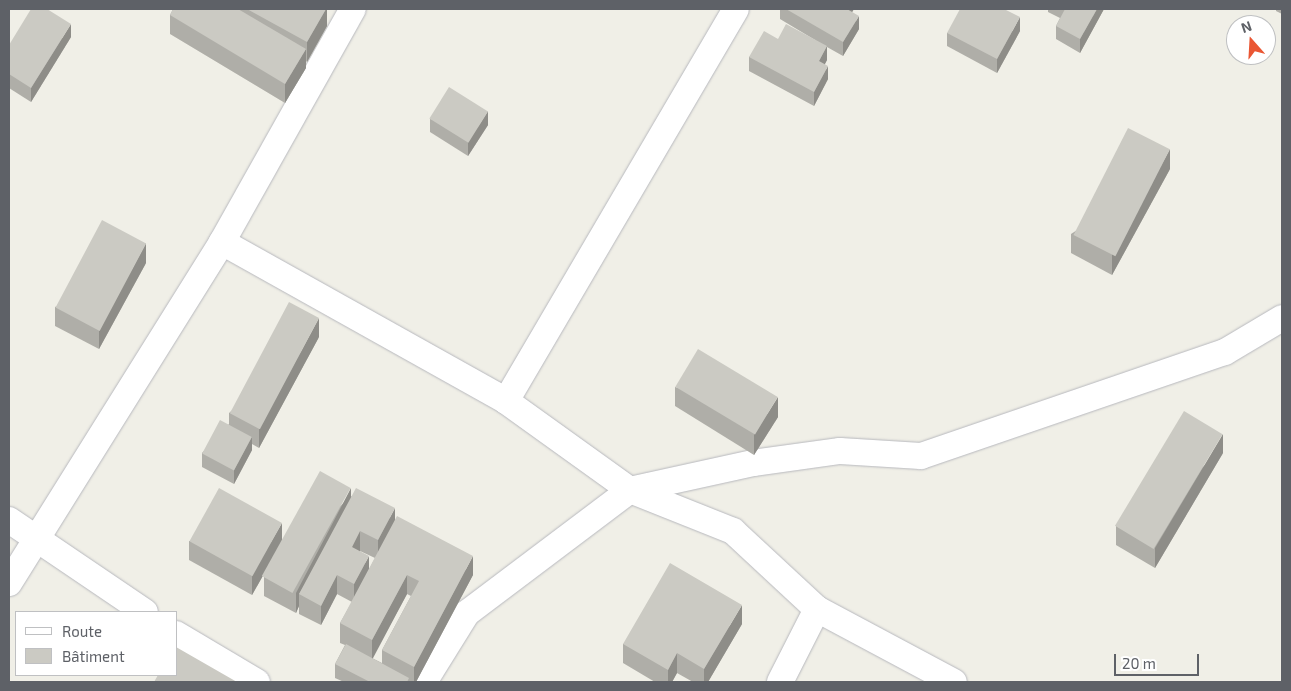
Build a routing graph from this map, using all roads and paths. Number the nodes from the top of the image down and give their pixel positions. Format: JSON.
{"nodes":[{"id":1,"x":353,"y":9,"type":"edge"},
{"id":2,"x":736,"y":9,"type":"edge"},
{"id":3,"x":222,"y":242,"type":"junction"},
{"id":4,"x":1282,"y":318,"type":"edge"},
{"id":5,"x":506,"y":401,"type":"junction"},
{"id":6,"x":630,"y":490,"type":"junction"},
{"id":7,"x":9,"y":520,"type":"edge"},
{"id":8,"x":36,"y":537,"type":"junction"},
{"id":9,"x":9,"y":583,"type":"edge"},
{"id":10,"x":817,"y":609,"type":"junction"},
{"id":11,"x":144,"y":611,"type":"edge"},
{"id":12,"x":178,"y":635,"type":"edge"},
{"id":13,"x":257,"y":682,"type":"edge"},
{"id":14,"x":424,"y":682,"type":"edge"},
{"id":15,"x":780,"y":682,"type":"edge"},
{"id":16,"x":954,"y":682,"type":"edge"}],
"edges":[{"from":1,"to":3,"type":"street"},
{"from":2,"to":5,"type":"street"},
{"from":3,"to":5,"type":"street"},
{"from":3,"to":8,"type":"street"},
{"from":4,"to":6,"type":"street"},
{"from":5,"to":6,"type":"street"},
{"from":6,"to":10,"type":"street"},
{"from":6,"to":14,"type":"street"},
{"from":7,"to":8,"type":"street"},
{"from":8,"to":9,"type":"street"},
{"from":8,"to":11,"type":"street"},
{"from":10,"to":15,"type":"street"},
{"from":10,"to":16,"type":"street"},
{"from":12,"to":13,"type":"street"}]}
